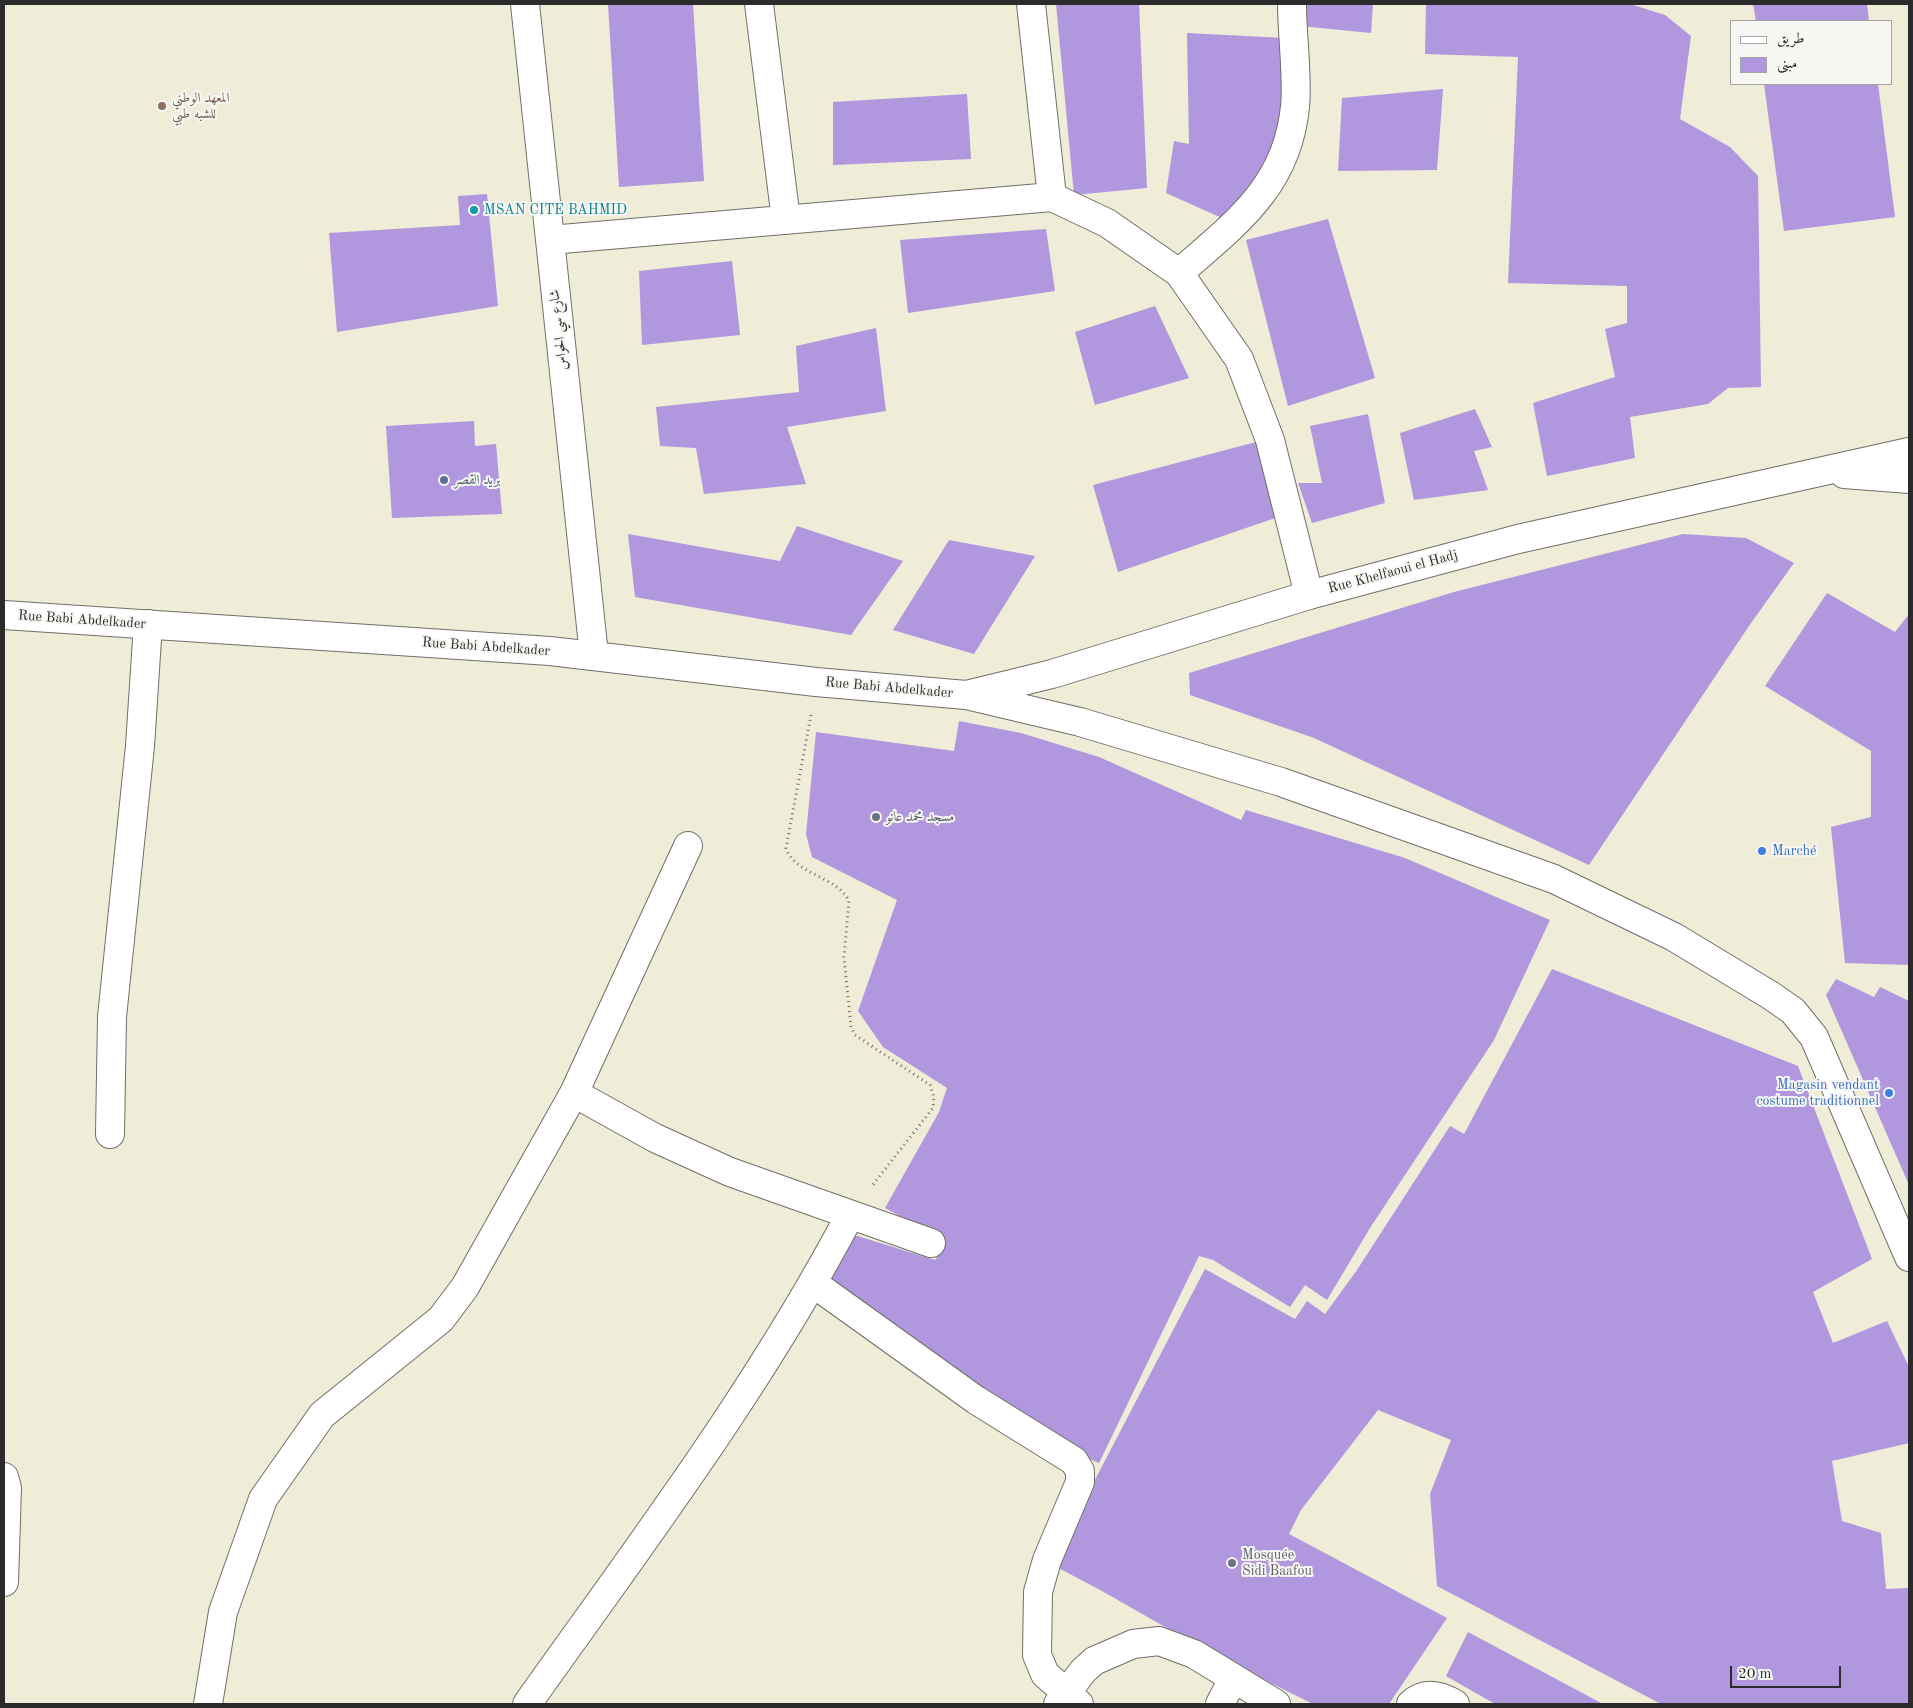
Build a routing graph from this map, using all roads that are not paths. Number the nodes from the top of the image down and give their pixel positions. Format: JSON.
{"nodes":[{"id":1,"x":525,"y":4,"type":"edge"},
{"id":2,"x":759,"y":4,"type":"edge"},
{"id":3,"x":1031,"y":4,"type":"edge"},
{"id":4,"x":1292,"y":4,"type":"edge"},
{"id":5,"x":1052,"y":197,"type":"junction"},
{"id":6,"x":786,"y":220,"type":"junction"},
{"id":7,"x":550,"y":240,"type":"junction"},
{"id":8,"x":1179,"y":273,"type":"junction"},
{"id":9,"x":1909,"y":452,"type":"edge"},
{"id":10,"x":1825,"y":472,"type":"junction"},
{"id":11,"x":1909,"y":479,"type":"edge"},
{"id":12,"x":1309,"y":595,"type":"junction"},
{"id":13,"x":4,"y":614,"type":"edge"},
{"id":14,"x":148,"y":624,"type":"junction"},
{"id":15,"x":594,"y":656,"type":"junction"},
{"id":16,"x":966,"y":695,"type":"junction"},
{"id":17,"x":688,"y":846,"type":"dead end"},
{"id":18,"x":574,"y":1093,"type":"junction"},
{"id":19,"x":110,"y":1134,"type":"dead end"},
{"id":20,"x":850,"y":1215,"type":"junction"},
{"id":21,"x":930,"y":1243,"type":"dead end"},
{"id":22,"x":1909,"y":1257,"type":"edge"},
{"id":23,"x":813,"y":1283,"type":"junction"},
{"id":24,"x":4,"y":1477,"type":"edge"},
{"id":25,"x":4,"y":1582,"type":"edge"},
{"id":26,"x":1233,"y":1679,"type":"junction"},
{"id":27,"x":1068,"y":1701,"type":"edge"},
{"id":28,"x":208,"y":1704,"type":"edge"},
{"id":29,"x":527,"y":1704,"type":"edge"},
{"id":30,"x":1220,"y":1704,"type":"edge"},
{"id":31,"x":1276,"y":1704,"type":"edge"},
{"id":32,"x":1410,"y":1704,"type":"edge"},
{"id":33,"x":1455,"y":1704,"type":"edge"}],
"edges":[{"from":1,"to":7,"type":"street","name":"شارع سي الحواس"},
{"from":2,"to":6,"type":"street"},
{"from":3,"to":5,"type":"street"},
{"from":4,"to":8,"type":"street"},
{"from":5,"to":6,"type":"street"},
{"from":5,"to":8,"type":"street"},
{"from":6,"to":7,"type":"street"},
{"from":7,"to":15,"type":"street","name":"شارع سي الحواس"},
{"from":8,"to":12,"type":"street"},
{"from":9,"to":10,"type":"street","name":"Rue Khelfaoui el Hadj"},
{"from":10,"to":11,"type":"street","name":"Rue Khelfaoui el Hadj"},
{"from":10,"to":12,"type":"street","name":"Rue Khelfaoui el Hadj"},
{"from":12,"to":16,"type":"street","name":"Rue Khelfaoui el Hadj"},
{"from":13,"to":14,"type":"street","name":"Rue Babi Abdelkader"},
{"from":14,"to":15,"type":"street","name":"Rue Babi Abdelkader"},
{"from":14,"to":19,"type":"street"},
{"from":15,"to":16,"type":"street","name":"Rue Babi Abdelkader"},
{"from":16,"to":22,"type":"street"},
{"from":17,"to":18,"type":"street"},
{"from":18,"to":20,"type":"street"},
{"from":18,"to":28,"type":"street"},
{"from":20,"to":21,"type":"street"},
{"from":20,"to":23,"type":"street"},
{"from":23,"to":27,"type":"street"},
{"from":23,"to":29,"type":"street"},
{"from":24,"to":25,"type":"street"},
{"from":26,"to":27,"type":"street"},
{"from":26,"to":30,"type":"street"},
{"from":26,"to":31,"type":"street"},
{"from":32,"to":33,"type":"street"}]}
